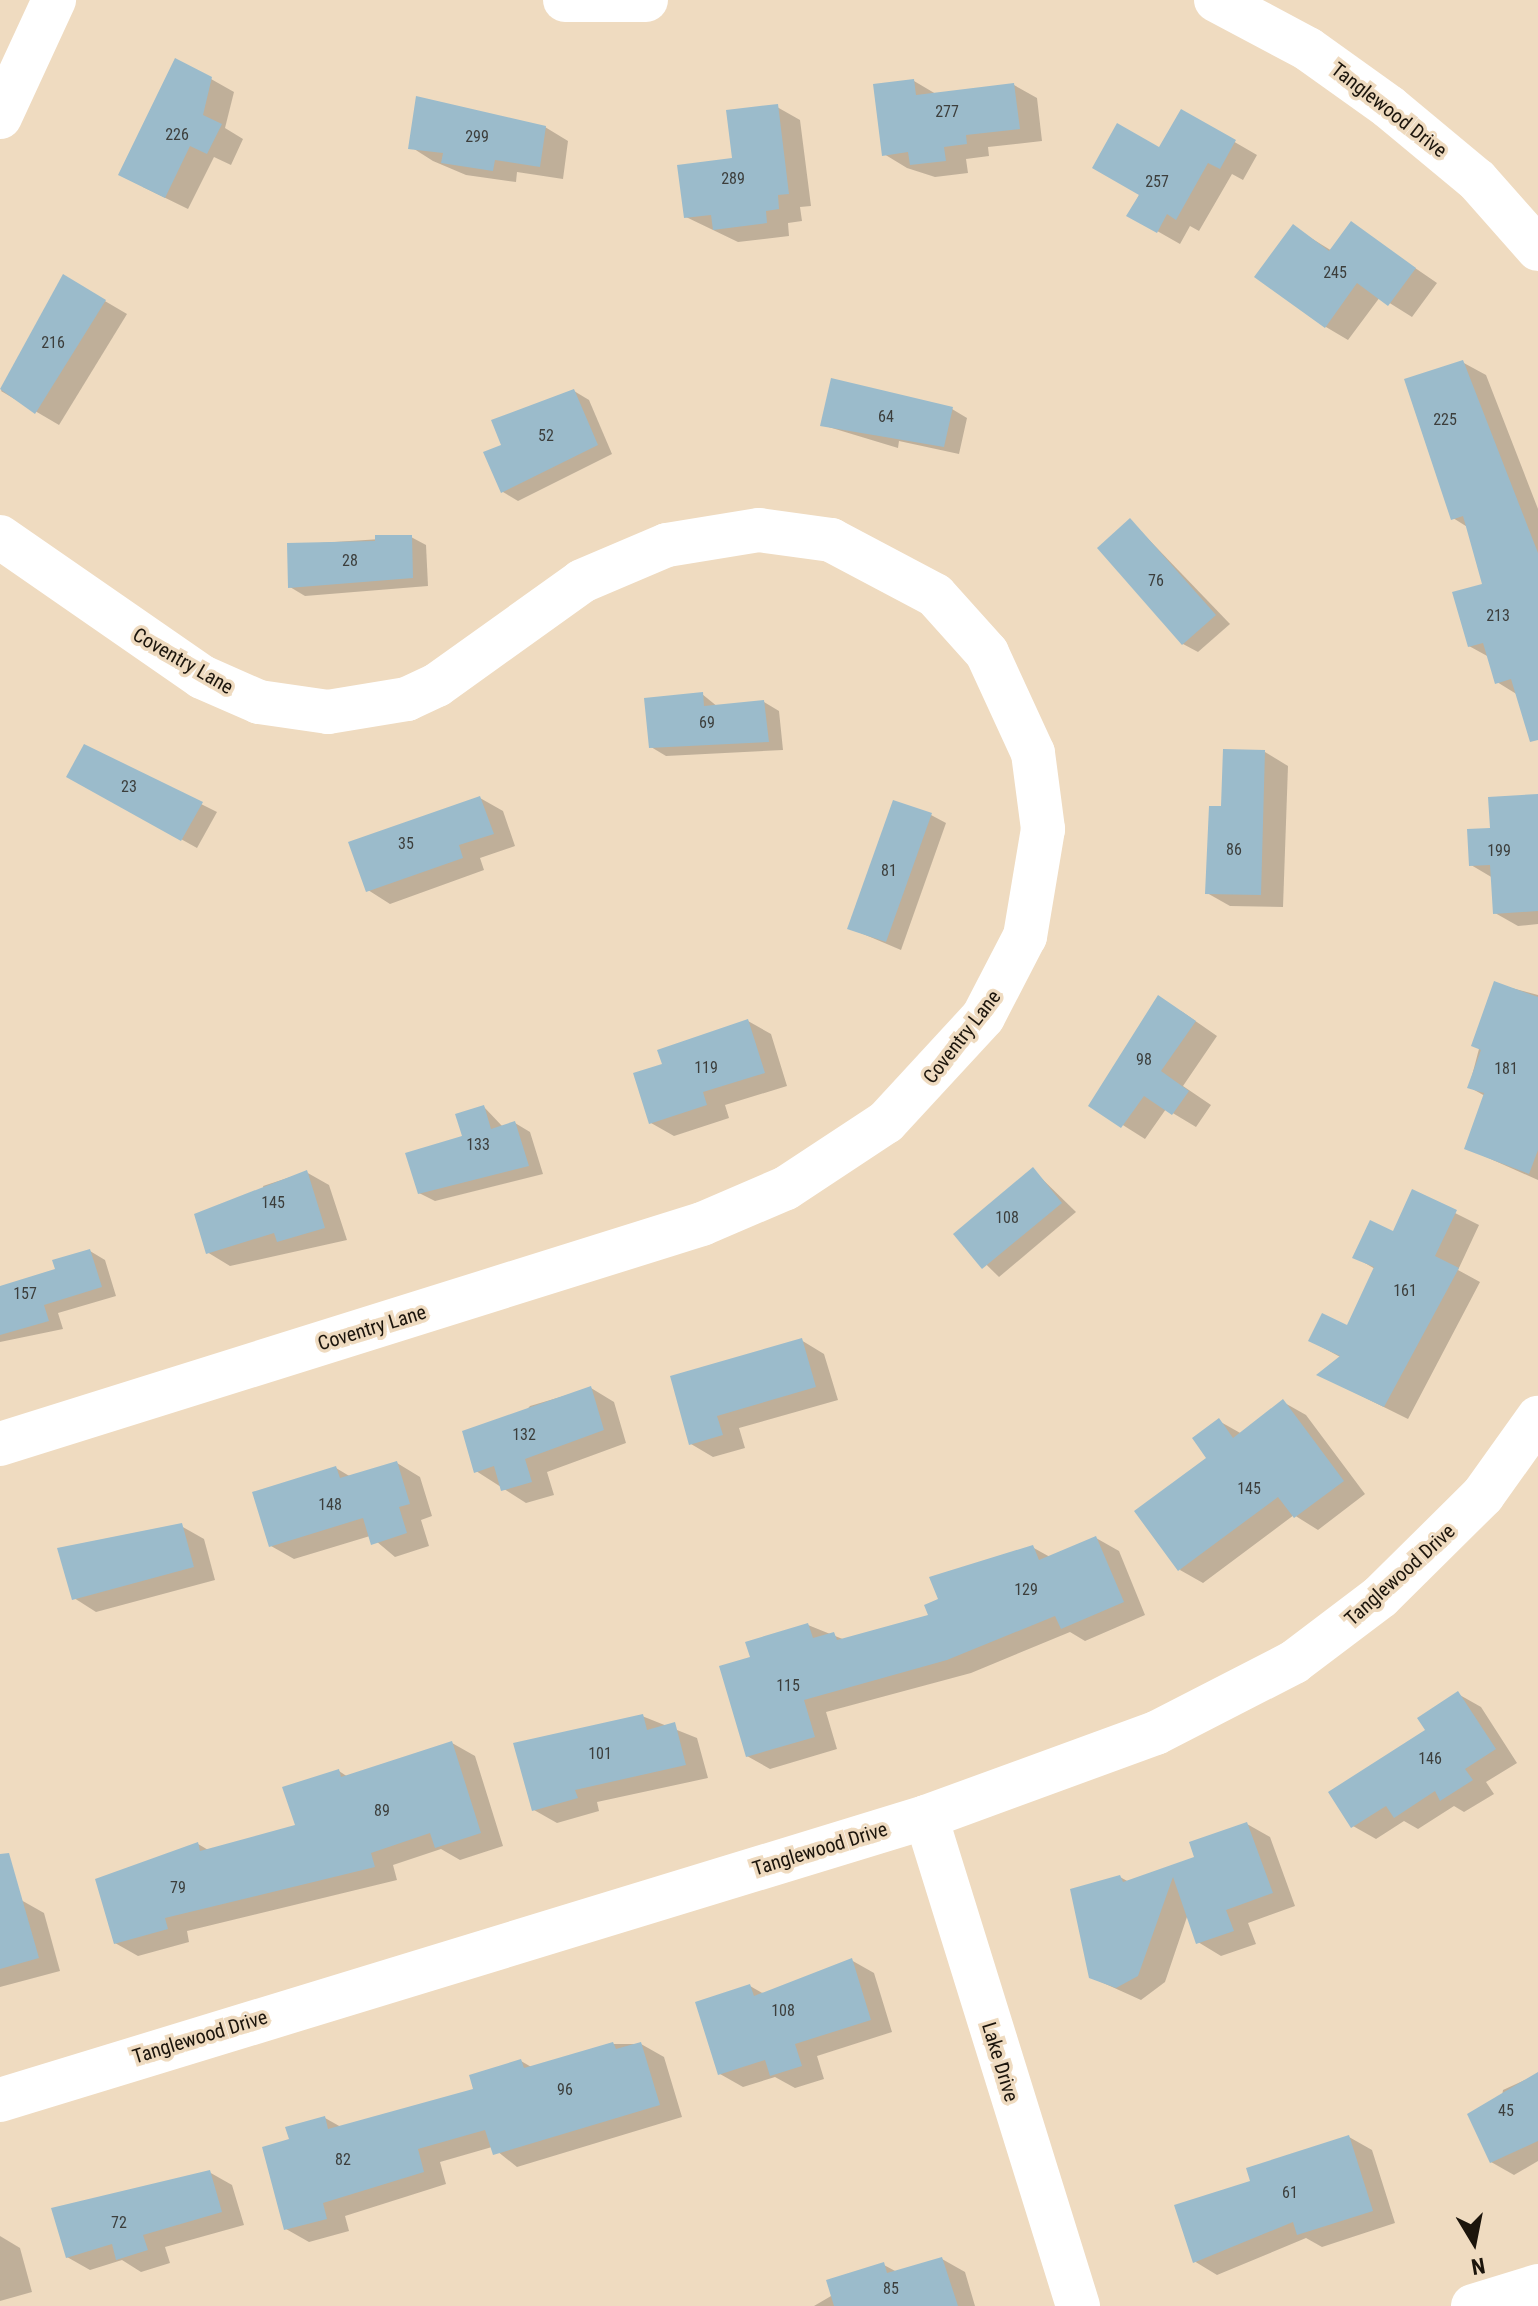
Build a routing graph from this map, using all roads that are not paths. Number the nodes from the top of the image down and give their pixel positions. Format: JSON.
{"nodes":[{"id":1,"x":54,"y":0,"type":"edge"},
{"id":2,"x":565,"y":0,"type":"edge"},
{"id":3,"x":646,"y":0,"type":"edge"},
{"id":4,"x":1216,"y":0,"type":"edge"},
{"id":5,"x":0,"y":117,"type":"edge"},
{"id":6,"x":1538,"y":249,"type":"edge"},
{"id":7,"x":0,"y":537,"type":"edge"},
{"id":8,"x":1538,"y":1418,"type":"edge"},
{"id":9,"x":0,"y":1444,"type":"edge"},
{"id":10,"x":926,"y":1817,"type":"junction"},
{"id":11,"x":0,"y":2100,"type":"edge"},
{"id":12,"x":1538,"y":2286,"type":"edge"},
{"id":13,"x":1078,"y":2306,"type":"edge"},
{"id":14,"x":1473,"y":2306,"type":"edge"}],
"edges":[{"from":1,"to":5,"type":"street"},
{"from":2,"to":3,"type":"street"},
{"from":4,"to":6,"type":"street","name":"Tanglewood Drive"},
{"from":7,"to":9,"type":"street","name":"Coventry Lane"},
{"from":8,"to":10,"type":"street","name":"Tanglewood Drive"},
{"from":10,"to":11,"type":"street","name":"Tanglewood Drive"},
{"from":10,"to":13,"type":"street","name":"Lake Drive"},
{"from":12,"to":14,"type":"street"}]}
